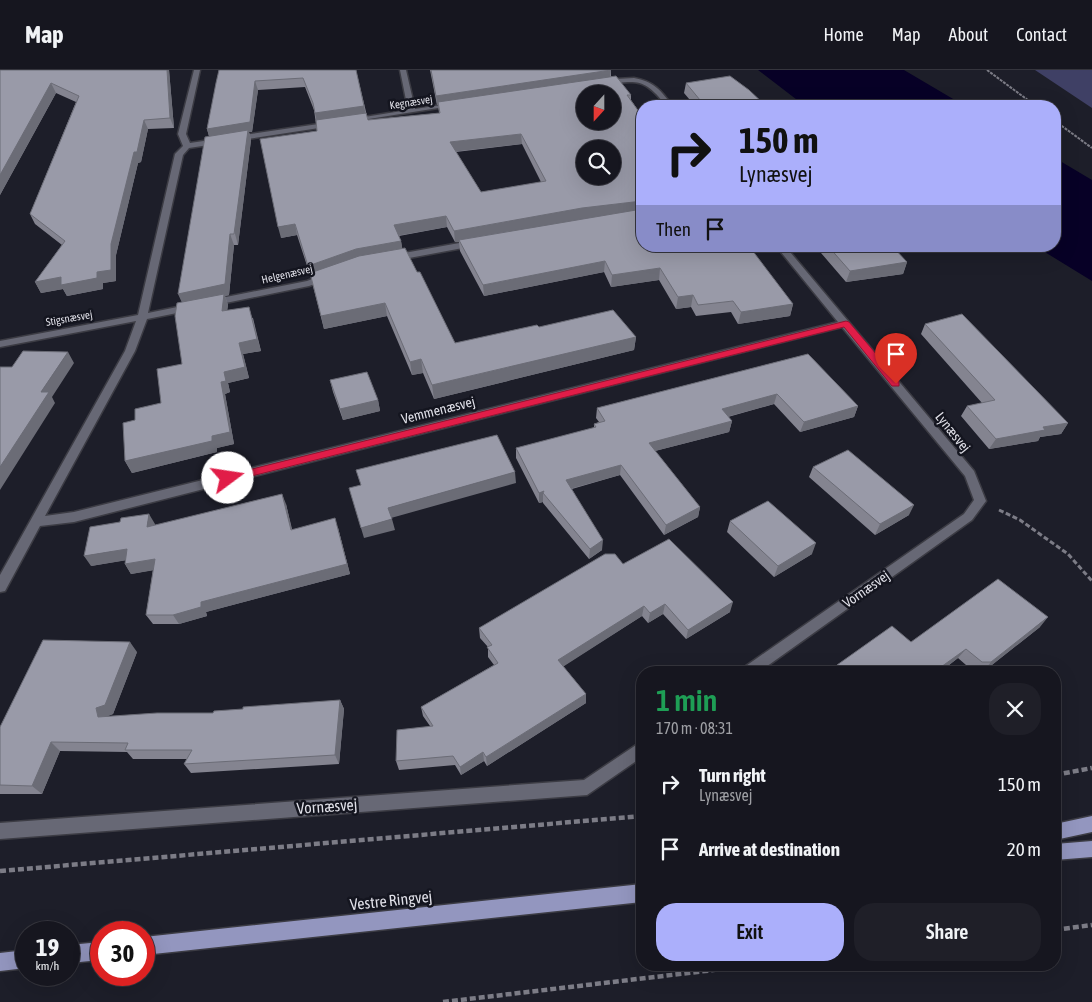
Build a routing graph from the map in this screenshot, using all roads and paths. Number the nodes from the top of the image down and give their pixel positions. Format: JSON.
{"nodes":[{"id":1,"x":197,"y":70,"type":"edge"},
{"id":2,"x":403,"y":70,"type":"edge"},
{"id":3,"x":987,"y":70,"type":"edge"},
{"id":4,"x":597,"y":84,"type":"edge"},
{"id":5,"x":664,"y":100,"type":"edge"},
{"id":6,"x":1028,"y":100,"type":"edge"},
{"id":7,"x":461,"y":104,"type":"edge"},
{"id":8,"x":412,"y":111,"type":"junction"},
{"id":9,"x":1061,"y":125,"type":"edge"},
{"id":10,"x":187,"y":146,"type":"junction"},
{"id":11,"x":1092,"y":148,"type":"edge"},
{"id":12,"x":485,"y":242,"type":"edge"},
{"id":13,"x":785,"y":252,"type":"edge"},
{"id":14,"x":388,"y":259,"type":"edge"},
{"id":15,"x":334,"y":274,"type":"edge"},
{"id":16,"x":142,"y":318,"type":"junction"},
{"id":17,"x":846,"y":323,"type":"junction"},
{"id":18,"x":0,"y":344,"type":"edge"},
{"id":19,"x":980,"y":501,"type":"junction"},
{"id":20,"x":36,"y":522,"type":"junction"},
{"id":21,"x":1092,"y":581,"type":"edge"},
{"id":22,"x":0,"y":587,"type":"edge"},
{"id":23,"x":756,"y":666,"type":"edge"},
{"id":24,"x":636,"y":752,"type":"edge"},
{"id":25,"x":1092,"y":768,"type":"edge"},
{"id":26,"x":1061,"y":773,"type":"edge"},
{"id":27,"x":636,"y":817,"type":"edge"},
{"id":28,"x":1092,"y":824,"type":"edge"},
{"id":29,"x":0,"y":830,"type":"edge"},
{"id":30,"x":1061,"y":831,"type":"edge"},
{"id":31,"x":1092,"y":849,"type":"edge"},
{"id":32,"x":1061,"y":852,"type":"edge"},
{"id":33,"x":0,"y":871,"type":"edge"},
{"id":34,"x":636,"y":894,"type":"edge"},
{"id":35,"x":1092,"y":925,"type":"edge"},
{"id":36,"x":1061,"y":929,"type":"edge"},
{"id":37,"x":155,"y":945,"type":"edge"},
{"id":38,"x":15,"y":960,"type":"edge"},
{"id":39,"x":0,"y":962,"type":"edge"},
{"id":40,"x":705,"y":971,"type":"edge"},
{"id":41,"x":443,"y":1002,"type":"edge"}],
"edges":[{"from":1,"to":10,"type":"street"},
{"from":2,"to":8,"type":"street"},
{"from":3,"to":6,"type":"path"},
{"from":4,"to":5,"type":"street"},
{"from":7,"to":8,"type":"street","name":"Kegnæsvej"},
{"from":8,"to":10,"type":"street","name":"Kegnæsvej"},
{"from":9,"to":11,"type":"path"},
{"from":10,"to":16,"type":"street"},
{"from":12,"to":14,"type":"street"},
{"from":13,"to":17,"type":"street","name":"Lynæsvej"},
{"from":15,"to":16,"type":"street","name":"Helgenæsvej"},
{"from":16,"to":18,"type":"street","name":"Stigsnæsvej"},
{"from":16,"to":20,"type":"street"},
{"from":17,"to":19,"type":"street","name":"Lynæsvej"},
{"from":17,"to":20,"type":"street","name":"Vemmenæsvej"},
{"from":19,"to":21,"type":"path"},
{"from":19,"to":23,"type":"street","name":"Vornæsvej"},
{"from":20,"to":22,"type":"street"},
{"from":24,"to":29,"type":"street","name":"Vornæsvej"},
{"from":25,"to":26,"type":"path"},
{"from":27,"to":33,"type":"path"},
{"from":28,"to":30,"type":"main road"},
{"from":31,"to":32,"type":"main road"},
{"from":34,"to":37,"type":"main road","name":"Vestre Ringvej"},
{"from":35,"to":36,"type":"path"},
{"from":38,"to":39,"type":"main road"},
{"from":40,"to":41,"type":"path"}]}
